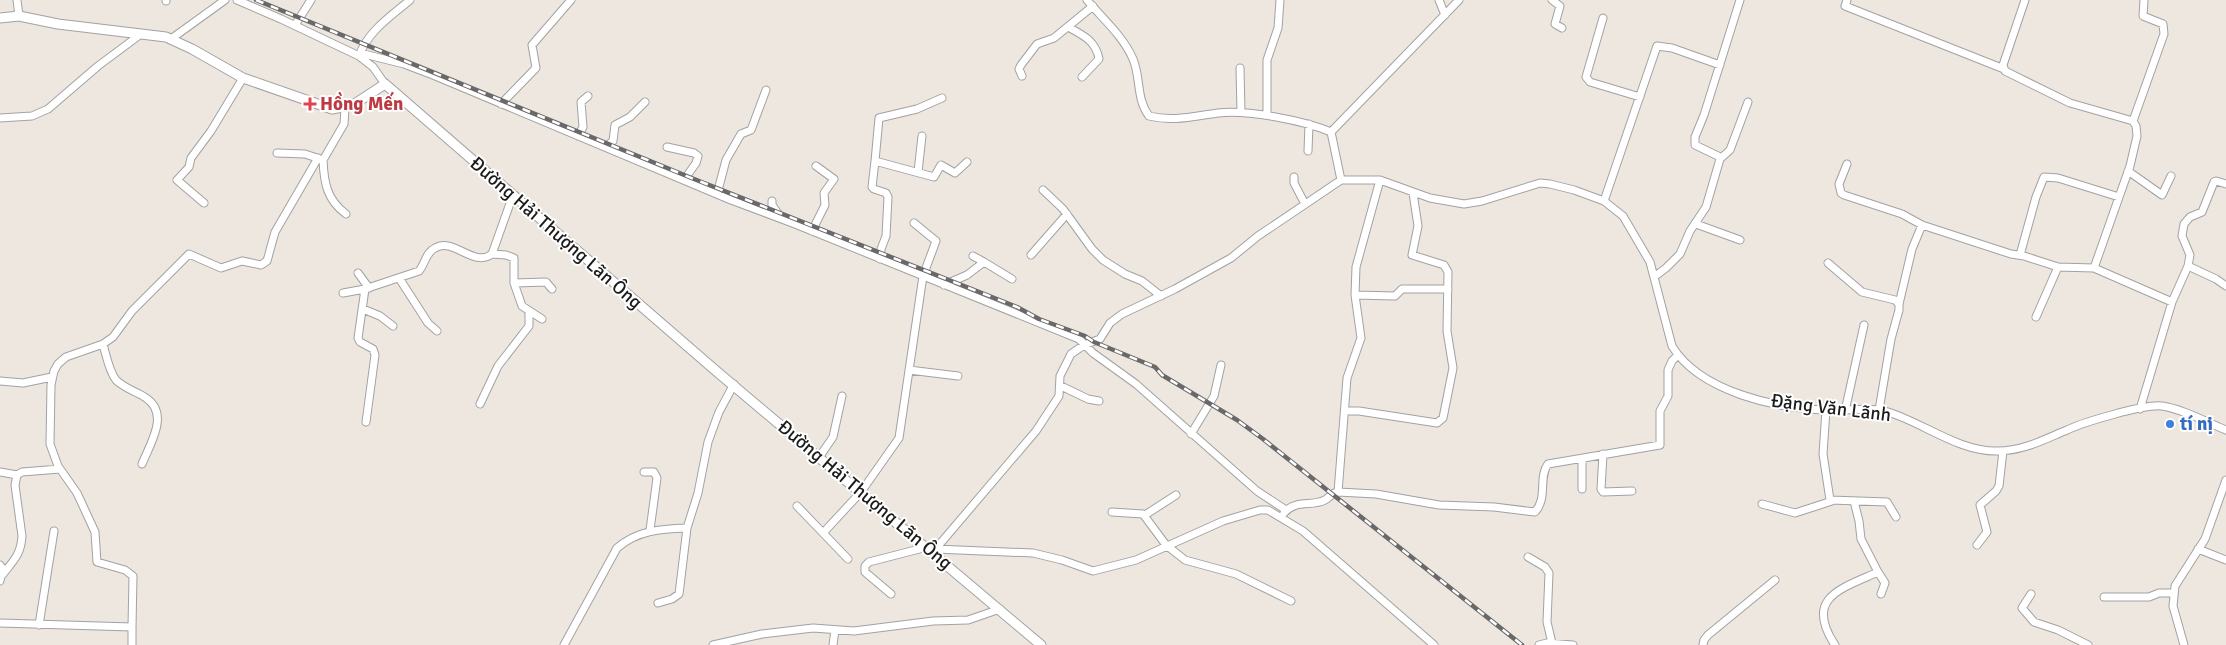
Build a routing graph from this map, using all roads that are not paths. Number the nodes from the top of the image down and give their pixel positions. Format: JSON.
{"nodes":[{"id":1,"x":17,"y":0,"type":"edge"},
{"id":2,"x":225,"y":0,"type":"edge"},
{"id":3,"x":237,"y":0,"type":"edge"},
{"id":4,"x":311,"y":0,"type":"edge"},
{"id":5,"x":410,"y":0,"type":"edge"},
{"id":6,"x":571,"y":0,"type":"edge"},
{"id":7,"x":1088,"y":0,"type":"edge"},
{"id":8,"x":1280,"y":0,"type":"edge"},
{"id":9,"x":1439,"y":0,"type":"edge"},
{"id":10,"x":1459,"y":0,"type":"edge"},
{"id":11,"x":1552,"y":0,"type":"edge"},
{"id":12,"x":1740,"y":0,"type":"edge"},
{"id":13,"x":1848,"y":0,"type":"edge"},
{"id":14,"x":2025,"y":0,"type":"edge"},
{"id":15,"x":2144,"y":0,"type":"edge"},
{"id":16,"x":1093,"y":6,"type":"junction"},
{"id":17,"x":1445,"y":15,"type":"junction"},
{"id":18,"x":18,"y":16,"type":"junction"},
{"id":19,"x":0,"y":18,"type":"edge"},
{"id":20,"x":1603,"y":18,"type":"dead end"},
{"id":21,"x":295,"y":25,"type":"junction"},
{"id":22,"x":1068,"y":27,"type":"junction"},
{"id":23,"x":1562,"y":28,"type":"dead end"},
{"id":24,"x":141,"y":34,"type":"junction"},
{"id":25,"x":171,"y":39,"type":"junction"},
{"id":26,"x":360,"y":55,"type":"junction"},
{"id":27,"x":1720,"y":65,"type":"junction"},
{"id":28,"x":1240,"y":68,"type":"dead end"},
{"id":29,"x":2004,"y":69,"type":"junction"},
{"id":30,"x":1022,"y":76,"type":"dead end"},
{"id":31,"x":243,"y":78,"type":"junction"},
{"id":32,"x":1082,"y":78,"type":"dead end"},
{"id":33,"x":385,"y":84,"type":"junction"},
{"id":34,"x":766,"y":90,"type":"dead end"},
{"id":35,"x":588,"y":96,"type":"dead end"},
{"id":36,"x":1640,"y":97,"type":"junction"},
{"id":37,"x":942,"y":98,"type":"dead end"},
{"id":38,"x":645,"y":102,"type":"dead end"},
{"id":39,"x":1748,"y":102,"type":"dead end"},
{"id":40,"x":501,"y":104,"type":"junction"},
{"id":41,"x":345,"y":108,"type":"junction"},
{"id":42,"x":1241,"y":112,"type":"junction"},
{"id":43,"x":1267,"y":115,"type":"junction"},
{"id":44,"x":0,"y":118,"type":"edge"},
{"id":45,"x":2132,"y":121,"type":"junction"},
{"id":46,"x":1309,"y":124,"type":"junction"},
{"id":47,"x":1331,"y":132,"type":"junction"},
{"id":48,"x":578,"y":136,"type":"junction"},
{"id":49,"x":922,"y":136,"type":"dead end"},
{"id":50,"x":604,"y":147,"type":"junction"},
{"id":51,"x":667,"y":147,"type":"dead end"},
{"id":52,"x":1308,"y":152,"type":"dead end"},
{"id":53,"x":277,"y":153,"type":"dead end"},
{"id":54,"x":320,"y":159,"type":"junction"},
{"id":55,"x":1720,"y":159,"type":"junction"},
{"id":56,"x":876,"y":161,"type":"junction"},
{"id":57,"x":967,"y":162,"type":"dead end"},
{"id":58,"x":1847,"y":164,"type":"dead end"},
{"id":59,"x":816,"y":166,"type":"dead end"},
{"id":60,"x":2128,"y":171,"type":"junction"},
{"id":61,"x":918,"y":172,"type":"junction"},
{"id":62,"x":2171,"y":176,"type":"dead end"},
{"id":63,"x":1294,"y":177,"type":"dead end"},
{"id":64,"x":684,"y":180,"type":"junction"},
{"id":65,"x":1341,"y":180,"type":"junction"},
{"id":66,"x":1380,"y":180,"type":"junction"},
{"id":67,"x":2226,"y":184,"type":"edge"},
{"id":68,"x":1043,"y":190,"type":"dead end"},
{"id":69,"x":1414,"y":193,"type":"junction"},
{"id":70,"x":718,"y":194,"type":"junction"},
{"id":71,"x":512,"y":195,"type":"junction"},
{"id":72,"x":2119,"y":197,"type":"junction"},
{"id":73,"x":772,"y":201,"type":"dead end"},
{"id":74,"x":1604,"y":201,"type":"junction"},
{"id":75,"x":204,"y":203,"type":"dead end"},
{"id":76,"x":1306,"y":204,"type":"junction"},
{"id":77,"x":346,"y":214,"type":"dead end"},
{"id":78,"x":1067,"y":214,"type":"junction"},
{"id":79,"x":782,"y":219,"type":"junction"},
{"id":80,"x":914,"y":223,"type":"dead end"},
{"id":81,"x":1696,"y":224,"type":"junction"},
{"id":82,"x":1922,"y":225,"type":"junction"},
{"id":83,"x":812,"y":230,"type":"junction"},
{"id":84,"x":1740,"y":240,"type":"dead end"},
{"id":85,"x":492,"y":254,"type":"junction"},
{"id":86,"x":1031,"y":255,"type":"dead end"},
{"id":87,"x":2020,"y":255,"type":"junction"},
{"id":88,"x":973,"y":256,"type":"dead end"},
{"id":89,"x":880,"y":259,"type":"junction"},
{"id":90,"x":984,"y":262,"type":"junction"},
{"id":91,"x":1828,"y":263,"type":"dead end"},
{"id":92,"x":2188,"y":266,"type":"junction"},
{"id":93,"x":2058,"y":267,"type":"junction"},
{"id":94,"x":2094,"y":268,"type":"junction"},
{"id":95,"x":358,"y":273,"type":"dead end"},
{"id":96,"x":923,"y":276,"type":"junction"},
{"id":97,"x":1654,"y":276,"type":"junction"},
{"id":98,"x":400,"y":278,"type":"junction"},
{"id":99,"x":1012,"y":279,"type":"dead end"},
{"id":100,"x":514,"y":283,"type":"junction"},
{"id":101,"x":944,"y":285,"type":"junction"},
{"id":102,"x":2226,"y":286,"type":"edge"},
{"id":103,"x":367,"y":289,"type":"junction"},
{"id":104,"x":552,"y":289,"type":"dead end"},
{"id":105,"x":1448,"y":289,"type":"junction"},
{"id":106,"x":343,"y":293,"type":"dead end"},
{"id":107,"x":1355,"y":295,"type":"junction"},
{"id":108,"x":1161,"y":296,"type":"junction"},
{"id":109,"x":2172,"y":302,"type":"junction"},
{"id":110,"x":1899,"y":304,"type":"junction"},
{"id":111,"x":363,"y":309,"type":"junction"},
{"id":112,"x":529,"y":312,"type":"junction"},
{"id":113,"x":2036,"y":317,"type":"dead end"},
{"id":114,"x":542,"y":319,"type":"dead end"},
{"id":115,"x":1864,"y":325,"type":"dead end"},
{"id":116,"x":393,"y":326,"type":"dead end"},
{"id":117,"x":437,"y":330,"type":"dead end"},
{"id":118,"x":103,"y":344,"type":"junction"},
{"id":119,"x":1084,"y":345,"type":"junction"},
{"id":120,"x":1678,"y":355,"type":"junction"},
{"id":121,"x":1221,"y":365,"type":"dead end"},
{"id":122,"x":909,"y":370,"type":"junction"},
{"id":123,"x":958,"y":376,"type":"dead end"},
{"id":124,"x":52,"y":377,"type":"junction"},
{"id":125,"x":0,"y":382,"type":"edge"},
{"id":126,"x":734,"y":384,"type":"junction"},
{"id":127,"x":1060,"y":386,"type":"junction"},
{"id":128,"x":842,"y":396,"type":"dead end"},
{"id":129,"x":1099,"y":401,"type":"dead end"},
{"id":130,"x":480,"y":404,"type":"dead end"},
{"id":131,"x":2140,"y":409,"type":"junction"},
{"id":132,"x":1826,"y":410,"type":"junction"},
{"id":133,"x":1879,"y":410,"type":"junction"},
{"id":134,"x":1346,"y":411,"type":"junction"},
{"id":135,"x":1845,"y":411,"type":"junction"},
{"id":136,"x":366,"y":422,"type":"dead end"},
{"id":137,"x":2226,"y":430,"type":"edge"},
{"id":138,"x":1191,"y":434,"type":"junction"},
{"id":139,"x":2003,"y":451,"type":"junction"},
{"id":140,"x":1603,"y":454,"type":"junction"},
{"id":141,"x":820,"y":456,"type":"junction"},
{"id":142,"x":1582,"y":458,"type":"junction"},
{"id":143,"x":142,"y":464,"type":"dead end"},
{"id":144,"x":60,"y":469,"type":"junction"},
{"id":145,"x":0,"y":472,"type":"edge"},
{"id":146,"x":644,"y":472,"type":"dead end"},
{"id":147,"x":17,"y":475,"type":"junction"},
{"id":148,"x":2226,"y":480,"type":"edge"},
{"id":149,"x":1582,"y":489,"type":"dead end"},
{"id":150,"x":1632,"y":491,"type":"dead end"},
{"id":151,"x":861,"y":492,"type":"junction"},
{"id":152,"x":1338,"y":492,"type":"junction"},
{"id":153,"x":1176,"y":495,"type":"dead end"},
{"id":154,"x":1832,"y":501,"type":"junction"},
{"id":155,"x":1854,"y":501,"type":"junction"},
{"id":156,"x":1762,"y":504,"type":"dead end"},
{"id":157,"x":797,"y":506,"type":"dead end"},
{"id":158,"x":1286,"y":510,"type":"junction"},
{"id":159,"x":1112,"y":512,"type":"dead end"},
{"id":160,"x":1145,"y":515,"type":"junction"},
{"id":161,"x":1281,"y":517,"type":"junction"},
{"id":162,"x":1896,"y":517,"type":"dead end"},
{"id":163,"x":687,"y":528,"type":"junction"},
{"id":164,"x":650,"y":530,"type":"junction"},
{"id":165,"x":54,"y":531,"type":"dead end"},
{"id":166,"x":823,"y":533,"type":"junction"},
{"id":167,"x":1166,"y":545,"type":"junction"},
{"id":168,"x":1977,"y":545,"type":"dead end"},
{"id":169,"x":2198,"y":549,"type":"junction"},
{"id":170,"x":932,"y":550,"type":"junction"},
{"id":171,"x":1528,"y":557,"type":"dead end"},
{"id":172,"x":848,"y":559,"type":"dead end"},
{"id":173,"x":2226,"y":560,"type":"edge"},
{"id":174,"x":0,"y":565,"type":"edge"},
{"id":175,"x":1878,"y":572,"type":"junction"},
{"id":176,"x":3,"y":574,"type":"junction"},
{"id":177,"x":1775,"y":580,"type":"dead end"},
{"id":178,"x":0,"y":582,"type":"edge"},
{"id":179,"x":2173,"y":593,"type":"junction"},
{"id":180,"x":890,"y":594,"type":"dead end"},
{"id":181,"x":1881,"y":594,"type":"dead end"},
{"id":182,"x":2031,"y":594,"type":"dead end"},
{"id":183,"x":2104,"y":597,"type":"dead end"},
{"id":184,"x":1291,"y":601,"type":"dead end"},
{"id":185,"x":658,"y":603,"type":"dead end"},
{"id":186,"x":1000,"y":609,"type":"junction"},
{"id":187,"x":0,"y":623,"type":"edge"},
{"id":188,"x":39,"y":625,"type":"junction"},
{"id":189,"x":132,"y":627,"type":"junction"},
{"id":190,"x":835,"y":630,"type":"junction"},
{"id":191,"x":1552,"y":643,"type":"junction"},
{"id":192,"x":132,"y":645,"type":"edge"},
{"id":193,"x":564,"y":645,"type":"edge"},
{"id":194,"x":713,"y":645,"type":"edge"},
{"id":195,"x":833,"y":645,"type":"edge"},
{"id":196,"x":1041,"y":645,"type":"edge"},
{"id":197,"x":1434,"y":645,"type":"edge"},
{"id":198,"x":1539,"y":645,"type":"edge"},
{"id":199,"x":1573,"y":645,"type":"edge"},
{"id":200,"x":1703,"y":645,"type":"edge"},
{"id":201,"x":1834,"y":645,"type":"edge"},
{"id":202,"x":2088,"y":645,"type":"edge"},
{"id":203,"x":2184,"y":645,"type":"edge"}],
"edges":[{"from":1,"to":18,"type":"street"},
{"from":2,"to":25,"type":"street"},
{"from":3,"to":21,"type":"street"},
{"from":4,"to":21,"type":"street"},
{"from":5,"to":26,"type":"street"},
{"from":6,"to":40,"type":"street"},
{"from":7,"to":16,"type":"street"},
{"from":8,"to":43,"type":"street"},
{"from":9,"to":17,"type":"street"},
{"from":10,"to":17,"type":"street"},
{"from":11,"to":23,"type":"street"},
{"from":12,"to":27,"type":"street"},
{"from":13,"to":29,"type":"street"},
{"from":14,"to":29,"type":"street"},
{"from":15,"to":45,"type":"street"},
{"from":16,"to":22,"type":"street"},
{"from":16,"to":42,"type":"street"},
{"from":17,"to":47,"type":"street"},
{"from":18,"to":19,"type":"street"},
{"from":18,"to":24,"type":"street"},
{"from":20,"to":36,"type":"street"},
{"from":21,"to":26,"type":"street"},
{"from":22,"to":30,"type":"street"},
{"from":22,"to":32,"type":"street"},
{"from":24,"to":25,"type":"street"},
{"from":24,"to":44,"type":"street"},
{"from":25,"to":31,"type":"street"},
{"from":26,"to":33,"type":"street"},
{"from":26,"to":40,"type":"street"},
{"from":27,"to":36,"type":"street"},
{"from":27,"to":55,"type":"street"},
{"from":28,"to":42,"type":"street"},
{"from":29,"to":45,"type":"street"},
{"from":31,"to":41,"type":"street"},
{"from":31,"to":75,"type":"street"},
{"from":33,"to":41,"type":"street"},
{"from":33,"to":71,"type":"street","name":"Đường Hải Thượng Lãn Ông"},
{"from":34,"to":70,"type":"street"},
{"from":35,"to":48,"type":"street"},
{"from":36,"to":74,"type":"street"},
{"from":37,"to":56,"type":"street"},
{"from":38,"to":50,"type":"street"},
{"from":39,"to":55,"type":"street"},
{"from":40,"to":48,"type":"street"},
{"from":41,"to":54,"type":"street"},
{"from":42,"to":43,"type":"street"},
{"from":43,"to":46,"type":"street"},
{"from":45,"to":60,"type":"street"},
{"from":46,"to":47,"type":"street"},
{"from":46,"to":52,"type":"street"},
{"from":47,"to":65,"type":"street"},
{"from":48,"to":50,"type":"street"},
{"from":49,"to":61,"type":"street"},
{"from":50,"to":64,"type":"street"},
{"from":51,"to":64,"type":"street"},
{"from":53,"to":54,"type":"street"},
{"from":54,"to":77,"type":"street"},
{"from":54,"to":118,"type":"street"},
{"from":55,"to":81,"type":"street"},
{"from":56,"to":61,"type":"street"},
{"from":56,"to":89,"type":"street"},
{"from":57,"to":61,"type":"street"},
{"from":58,"to":82,"type":"street"},
{"from":59,"to":83,"type":"street"},
{"from":60,"to":62,"type":"street"},
{"from":60,"to":72,"type":"street"},
{"from":63,"to":76,"type":"street"},
{"from":64,"to":70,"type":"street"},
{"from":65,"to":66,"type":"street","name":"Đặng Văn Lãnh"},
{"from":65,"to":76,"type":"street"},
{"from":66,"to":69,"type":"street","name":"Đặng Văn Lãnh"},
{"from":66,"to":107,"type":"street"},
{"from":67,"to":92,"type":"street"},
{"from":68,"to":78,"type":"street"},
{"from":69,"to":74,"type":"street","name":"Đặng Văn Lãnh"},
{"from":69,"to":105,"type":"street"},
{"from":70,"to":79,"type":"street"},
{"from":71,"to":85,"type":"street"},
{"from":71,"to":126,"type":"street","name":"Đường Hải Thượng Lãn Ông"},
{"from":72,"to":87,"type":"street"},
{"from":72,"to":94,"type":"street"},
{"from":73,"to":79,"type":"street"},
{"from":74,"to":97,"type":"street","name":"Đặng Văn Lãnh"},
{"from":76,"to":108,"type":"street"},
{"from":78,"to":86,"type":"street"},
{"from":78,"to":108,"type":"street"},
{"from":79,"to":83,"type":"street"},
{"from":80,"to":96,"type":"street"},
{"from":81,"to":84,"type":"street"},
{"from":81,"to":97,"type":"street"},
{"from":82,"to":87,"type":"street"},
{"from":82,"to":110,"type":"street"},
{"from":83,"to":89,"type":"street"},
{"from":85,"to":98,"type":"street"},
{"from":85,"to":100,"type":"street"},
{"from":87,"to":93,"type":"street"},
{"from":88,"to":90,"type":"street"},
{"from":89,"to":96,"type":"street"},
{"from":90,"to":99,"type":"street"},
{"from":90,"to":101,"type":"street"},
{"from":91,"to":110,"type":"street"},
{"from":92,"to":102,"type":"street"},
{"from":92,"to":109,"type":"street"},
{"from":93,"to":94,"type":"street"},
{"from":93,"to":113,"type":"street"},
{"from":94,"to":109,"type":"street"},
{"from":95,"to":103,"type":"street"},
{"from":96,"to":101,"type":"street"},
{"from":96,"to":122,"type":"street"},
{"from":97,"to":120,"type":"street","name":"Đặng Văn Lãnh"},
{"from":98,"to":103,"type":"street"},
{"from":98,"to":117,"type":"street"},
{"from":100,"to":104,"type":"street"},
{"from":100,"to":112,"type":"street"},
{"from":101,"to":119,"type":"street"},
{"from":103,"to":106,"type":"street"},
{"from":103,"to":111,"type":"street"},
{"from":105,"to":107,"type":"street"},
{"from":105,"to":134,"type":"street"},
{"from":107,"to":134,"type":"street"},
{"from":108,"to":119,"type":"street"},
{"from":109,"to":131,"type":"street"},
{"from":110,"to":133,"type":"street"},
{"from":111,"to":116,"type":"street"},
{"from":111,"to":136,"type":"street"},
{"from":112,"to":114,"type":"street"},
{"from":112,"to":130,"type":"street"},
{"from":115,"to":135,"type":"street"},
{"from":118,"to":124,"type":"street"},
{"from":118,"to":143,"type":"street"},
{"from":119,"to":127,"type":"street"},
{"from":119,"to":138,"type":"street"},
{"from":120,"to":132,"type":"street","name":"Đặng Văn Lãnh"},
{"from":120,"to":140,"type":"street"},
{"from":121,"to":138,"type":"street"},
{"from":122,"to":123,"type":"street"},
{"from":122,"to":151,"type":"street"},
{"from":124,"to":125,"type":"street"},
{"from":124,"to":144,"type":"street"},
{"from":126,"to":141,"type":"street","name":"Đường Hải Thượng Lãn Ông"},
{"from":126,"to":163,"type":"street"},
{"from":127,"to":129,"type":"street"},
{"from":127,"to":170,"type":"street"},
{"from":128,"to":141,"type":"street"},
{"from":131,"to":137,"type":"street","name":"Đặng Văn Lãnh"},
{"from":131,"to":139,"type":"street","name":"Đặng Văn Lãnh"},
{"from":132,"to":135,"type":"street","name":"Đặng Văn Lãnh"},
{"from":132,"to":154,"type":"street"},
{"from":133,"to":135,"type":"street","name":"Đặng Văn Lãnh"},
{"from":133,"to":139,"type":"street","name":"Đặng Văn Lãnh"},
{"from":134,"to":152,"type":"street"},
{"from":138,"to":158,"type":"street"},
{"from":139,"to":168,"type":"street"},
{"from":140,"to":142,"type":"street"},
{"from":140,"to":150,"type":"street"},
{"from":141,"to":151,"type":"street","name":"Đường Hải Thượng Lãn Ông"},
{"from":142,"to":149,"type":"street"},
{"from":142,"to":152,"type":"street"},
{"from":144,"to":147,"type":"street"},
{"from":144,"to":189,"type":"street"},
{"from":145,"to":147,"type":"street"},
{"from":146,"to":164,"type":"street"},
{"from":147,"to":176,"type":"street"},
{"from":148,"to":169,"type":"street"},
{"from":151,"to":166,"type":"street"},
{"from":151,"to":170,"type":"street","name":"Đường Hải Thượng Lãn Ông"},
{"from":152,"to":158,"type":"street"},
{"from":153,"to":160,"type":"street"},
{"from":154,"to":155,"type":"street"},
{"from":154,"to":156,"type":"street"},
{"from":155,"to":162,"type":"street"},
{"from":155,"to":175,"type":"street"},
{"from":157,"to":166,"type":"street"},
{"from":158,"to":161,"type":"street"},
{"from":159,"to":160,"type":"street"},
{"from":160,"to":167,"type":"street"},
{"from":161,"to":167,"type":"street"},
{"from":161,"to":197,"type":"street"},
{"from":163,"to":164,"type":"street"},
{"from":163,"to":185,"type":"street"},
{"from":164,"to":193,"type":"street"},
{"from":165,"to":188,"type":"street"},
{"from":166,"to":172,"type":"street"},
{"from":167,"to":170,"type":"street"},
{"from":167,"to":184,"type":"street"},
{"from":169,"to":173,"type":"street"},
{"from":169,"to":179,"type":"street"},
{"from":170,"to":180,"type":"street"},
{"from":170,"to":186,"type":"street","name":"Đường Hải Thượng Lãn Ông"},
{"from":171,"to":191,"type":"street"},
{"from":174,"to":176,"type":"street"},
{"from":175,"to":181,"type":"street"},
{"from":175,"to":201,"type":"street"},
{"from":176,"to":178,"type":"street"},
{"from":177,"to":200,"type":"street"},
{"from":179,"to":183,"type":"street"},
{"from":179,"to":203,"type":"street"},
{"from":182,"to":202,"type":"street"},
{"from":186,"to":190,"type":"street"},
{"from":186,"to":196,"type":"street","name":"Đường Hải Thượng Lãn Ông"},
{"from":187,"to":188,"type":"street"},
{"from":188,"to":189,"type":"street"},
{"from":189,"to":192,"type":"street"},
{"from":190,"to":194,"type":"street"},
{"from":190,"to":195,"type":"street"},
{"from":191,"to":198,"type":"street"},
{"from":191,"to":199,"type":"street"}]}
